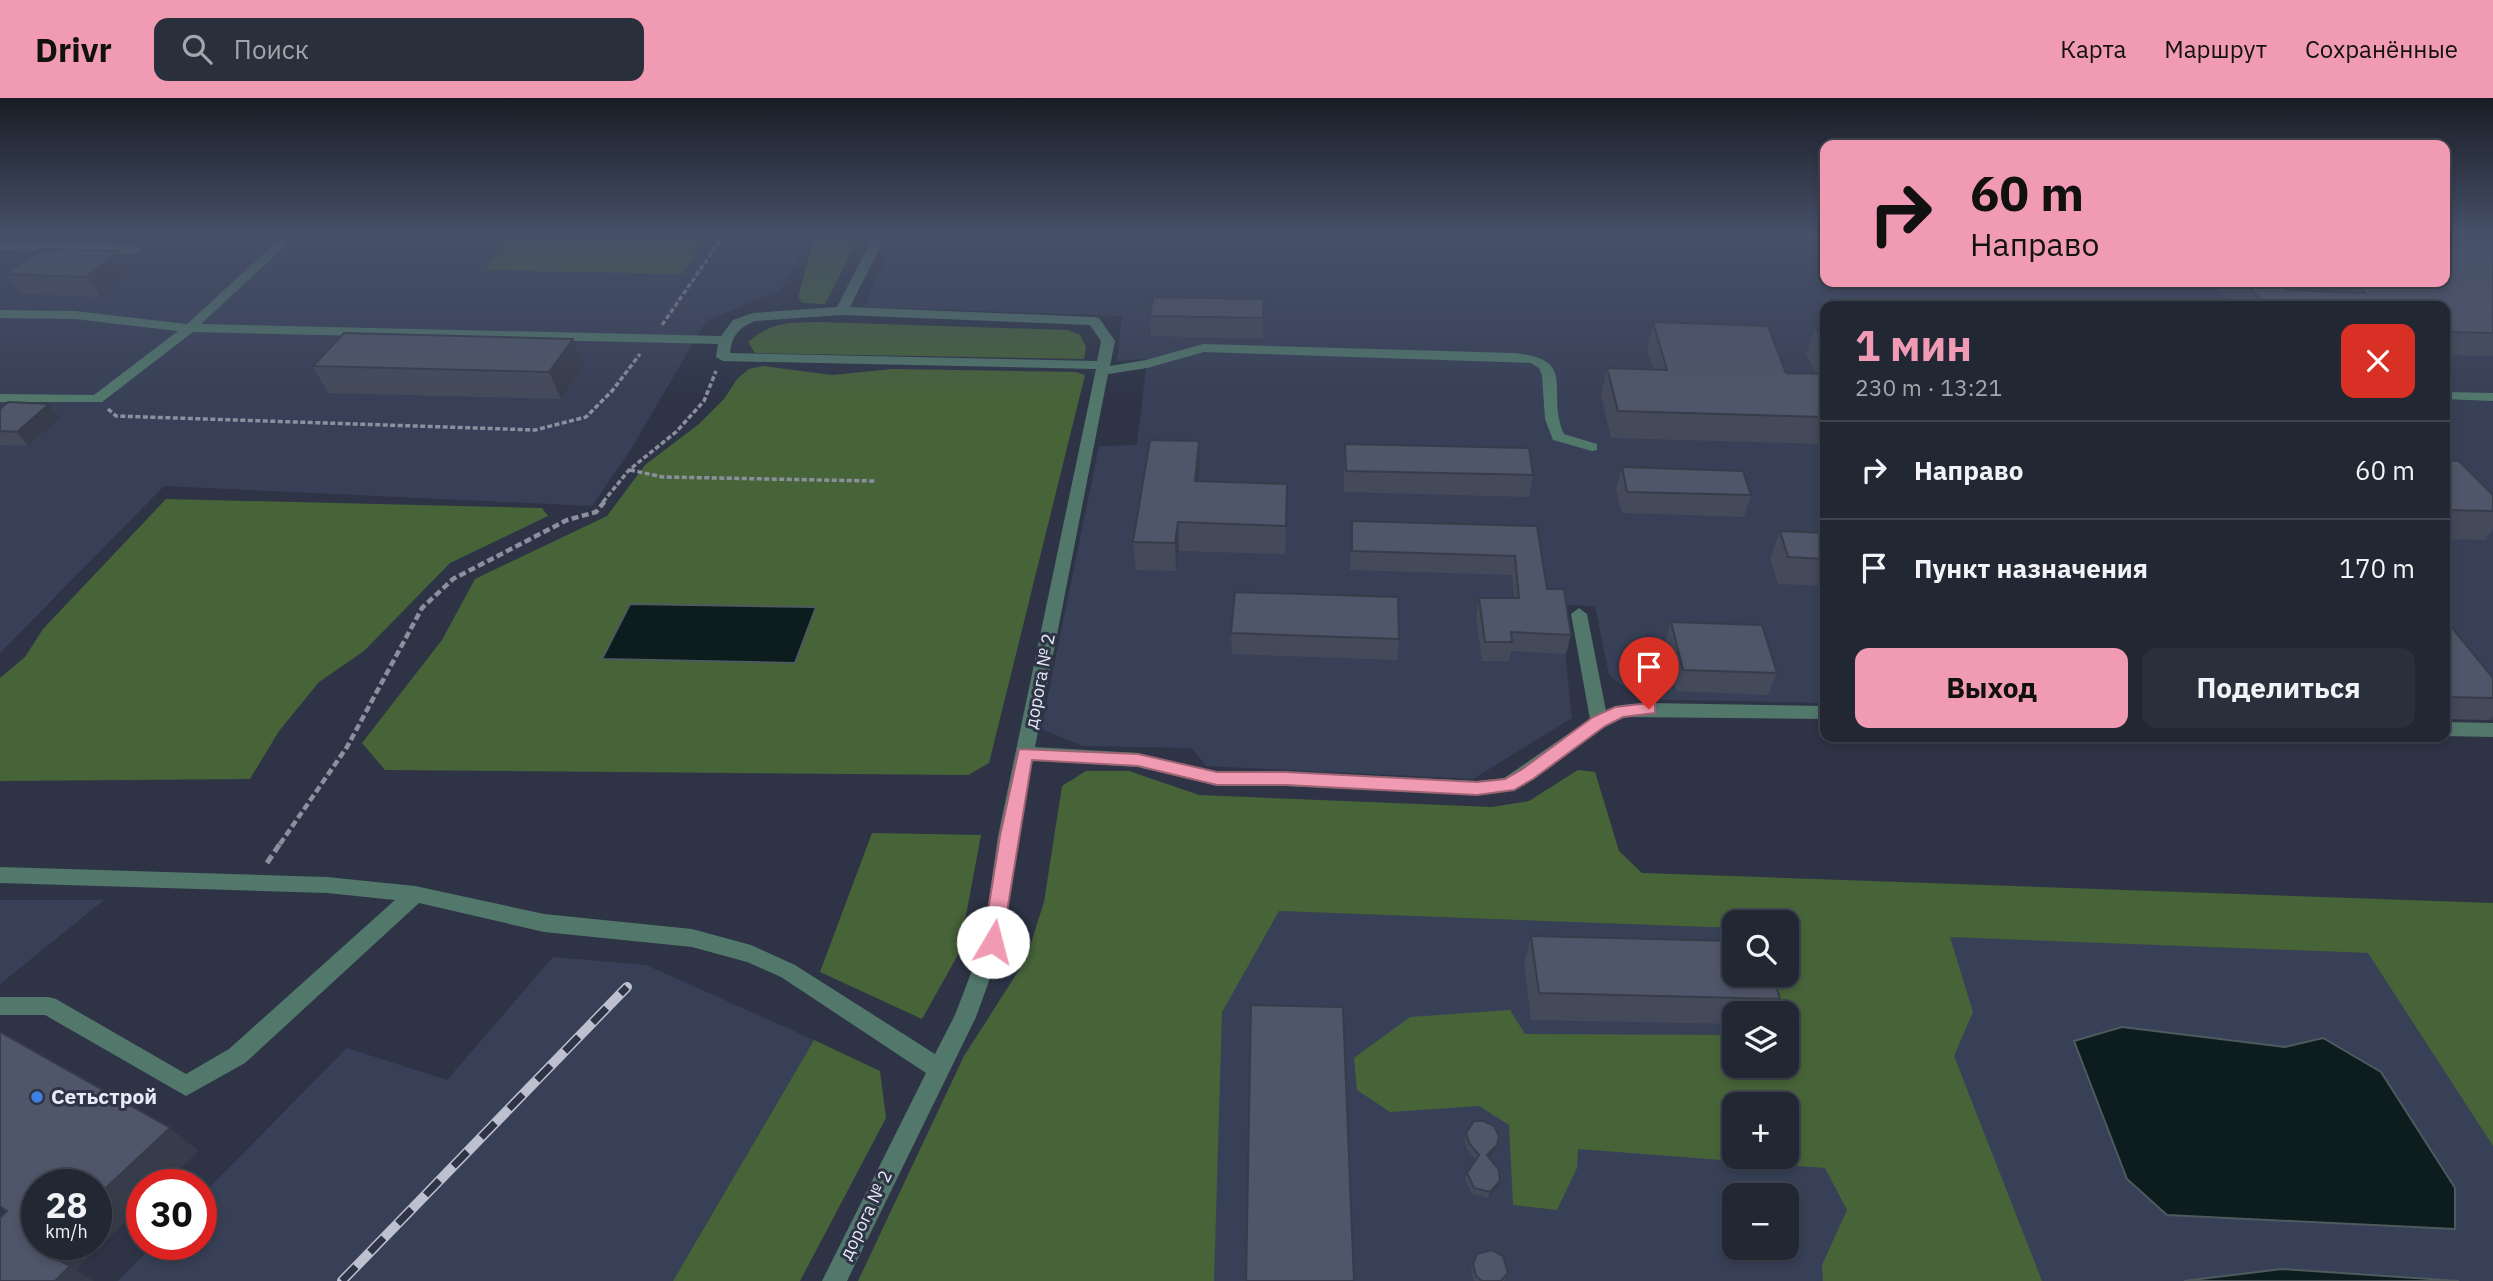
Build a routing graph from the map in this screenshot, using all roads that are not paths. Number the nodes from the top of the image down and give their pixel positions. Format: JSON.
{"nodes":[{"id":1,"x":231,"y":290,"type":"edge"},
{"id":2,"x":852,"y":290,"type":"edge"},
{"id":3,"x":842,"y":311,"type":"junction"},
{"id":4,"x":0,"y":314,"type":"edge"},
{"id":5,"x":190,"y":328,"type":"junction"},
{"id":6,"x":725,"y":340,"type":"junction"},
{"id":7,"x":1102,"y":368,"type":"junction"},
{"id":8,"x":2450,"y":396,"type":"edge"},
{"id":9,"x":2493,"y":397,"type":"edge"},
{"id":10,"x":0,"y":398,"type":"edge"},
{"id":11,"x":1592,"y":447,"type":"dead end"},
{"id":12,"x":1579,"y":614,"type":"dead end"},
{"id":13,"x":1820,"y":713,"type":"edge"},
{"id":14,"x":1599,"y":722,"type":"junction"},
{"id":15,"x":2450,"y":729,"type":"edge"},
{"id":16,"x":2493,"y":730,"type":"edge"},
{"id":17,"x":1025,"y":753,"type":"junction"},
{"id":18,"x":0,"y":875,"type":"edge"},
{"id":19,"x":415,"y":894,"type":"junction"},
{"id":20,"x":0,"y":1006,"type":"edge"},
{"id":21,"x":937,"y":1068,"type":"junction"},
{"id":22,"x":834,"y":1281,"type":"edge"}],
"edges":[{"from":1,"to":5,"type":"street"},
{"from":2,"to":3,"type":"street"},
{"from":3,"to":6,"type":"street"},
{"from":3,"to":7,"type":"street","name":"дорога № 2"},
{"from":4,"to":5,"type":"street"},
{"from":5,"to":6,"type":"street"},
{"from":5,"to":10,"type":"street"},
{"from":6,"to":7,"type":"street"},
{"from":7,"to":11,"type":"street"},
{"from":7,"to":17,"type":"street","name":"дорога № 2"},
{"from":8,"to":9,"type":"street"},
{"from":12,"to":14,"type":"street"},
{"from":13,"to":14,"type":"street"},
{"from":14,"to":17,"type":"street"},
{"from":15,"to":16,"type":"street"},
{"from":17,"to":21,"type":"street","name":"дорога № 2"},
{"from":18,"to":19,"type":"street"},
{"from":19,"to":20,"type":"street"},
{"from":19,"to":21,"type":"street"},
{"from":21,"to":22,"type":"street","name":"дорога № 2"}]}
